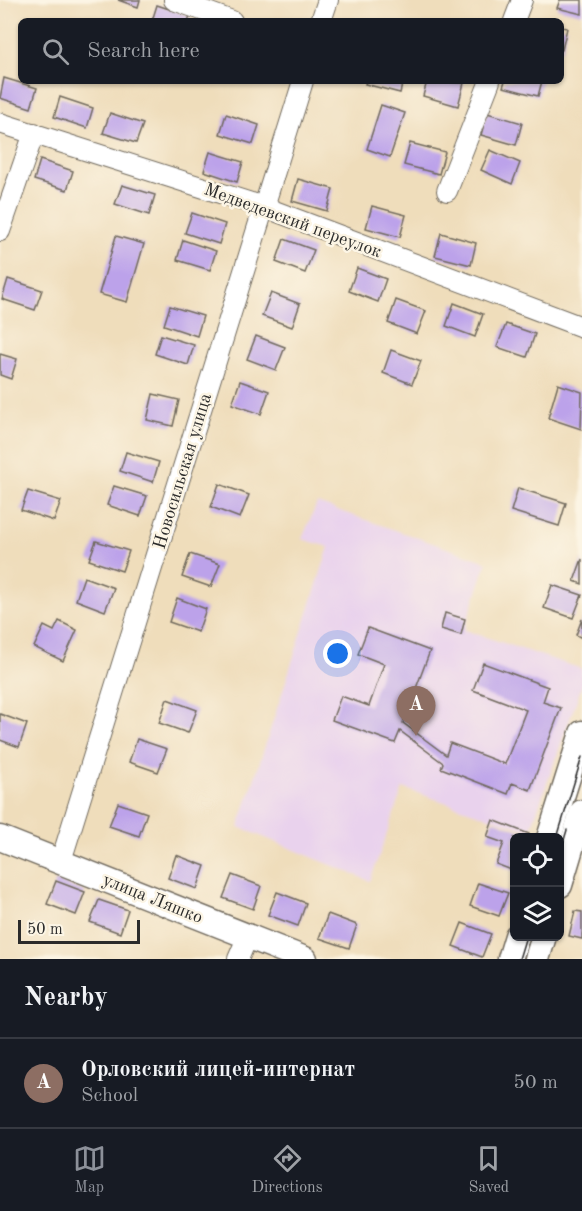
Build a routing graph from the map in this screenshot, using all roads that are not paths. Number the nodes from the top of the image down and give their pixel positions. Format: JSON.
{"nodes":[{"id":1,"x":174,"y":0,"type":"edge"},
{"id":2,"x":328,"y":0,"type":"edge"},
{"id":3,"x":522,"y":0,"type":"edge"},
{"id":4,"x":224,"y":18,"type":"edge"},
{"id":5,"x":322,"y":18,"type":"edge"},
{"id":6,"x":515,"y":18,"type":"edge"},
{"id":7,"x":302,"y":84,"type":"edge"},
{"id":8,"x":489,"y":84,"type":"edge"},
{"id":9,"x":0,"y":123,"type":"edge"},
{"id":10,"x":34,"y":133,"type":"junction"},
{"id":11,"x":447,"y":191,"type":"dead end"},
{"id":12,"x":264,"y":207,"type":"junction"},
{"id":13,"x":0,"y":231,"type":"edge"},
{"id":14,"x":582,"y":327,"type":"edge"},
{"id":15,"x":582,"y":733,"type":"edge"},
{"id":16,"x":582,"y":812,"type":"edge"},
{"id":17,"x":550,"y":833,"type":"edge"},
{"id":18,"x":0,"y":838,"type":"edge"},
{"id":19,"x":61,"y":861,"type":"junction"},
{"id":20,"x":564,"y":872,"type":"edge"},
{"id":21,"x":248,"y":936,"type":"junction"},
{"id":22,"x":515,"y":941,"type":"edge"},
{"id":23,"x":542,"y":941,"type":"edge"},
{"id":24,"x":238,"y":959,"type":"edge"},
{"id":25,"x":305,"y":959,"type":"edge"},
{"id":26,"x":510,"y":959,"type":"edge"},
{"id":27,"x":537,"y":959,"type":"edge"}],
"edges":[{"from":1,"to":4,"type":"street"},
{"from":2,"to":5,"type":"street"},
{"from":3,"to":6,"type":"street"},
{"from":7,"to":12,"type":"street","name":"Новосильская улица"},
{"from":8,"to":11,"type":"street"},
{"from":9,"to":10,"type":"street","name":"Медведевский переулок"},
{"from":10,"to":12,"type":"street","name":"Медведевский переулок"},
{"from":10,"to":13,"type":"street"},
{"from":12,"to":14,"type":"street","name":"Медведевский переулок"},
{"from":12,"to":19,"type":"street","name":"Новосильская улица"},
{"from":15,"to":17,"type":"main road"},
{"from":16,"to":20,"type":"main road"},
{"from":18,"to":19,"type":"main road","name":"улица Ляшко"},
{"from":19,"to":21,"type":"main road","name":"улица Ляшко"},
{"from":21,"to":24,"type":"street"},
{"from":21,"to":25,"type":"main road","name":"улица Ляшко"},
{"from":22,"to":26,"type":"main road"},
{"from":23,"to":27,"type":"main road"}]}
